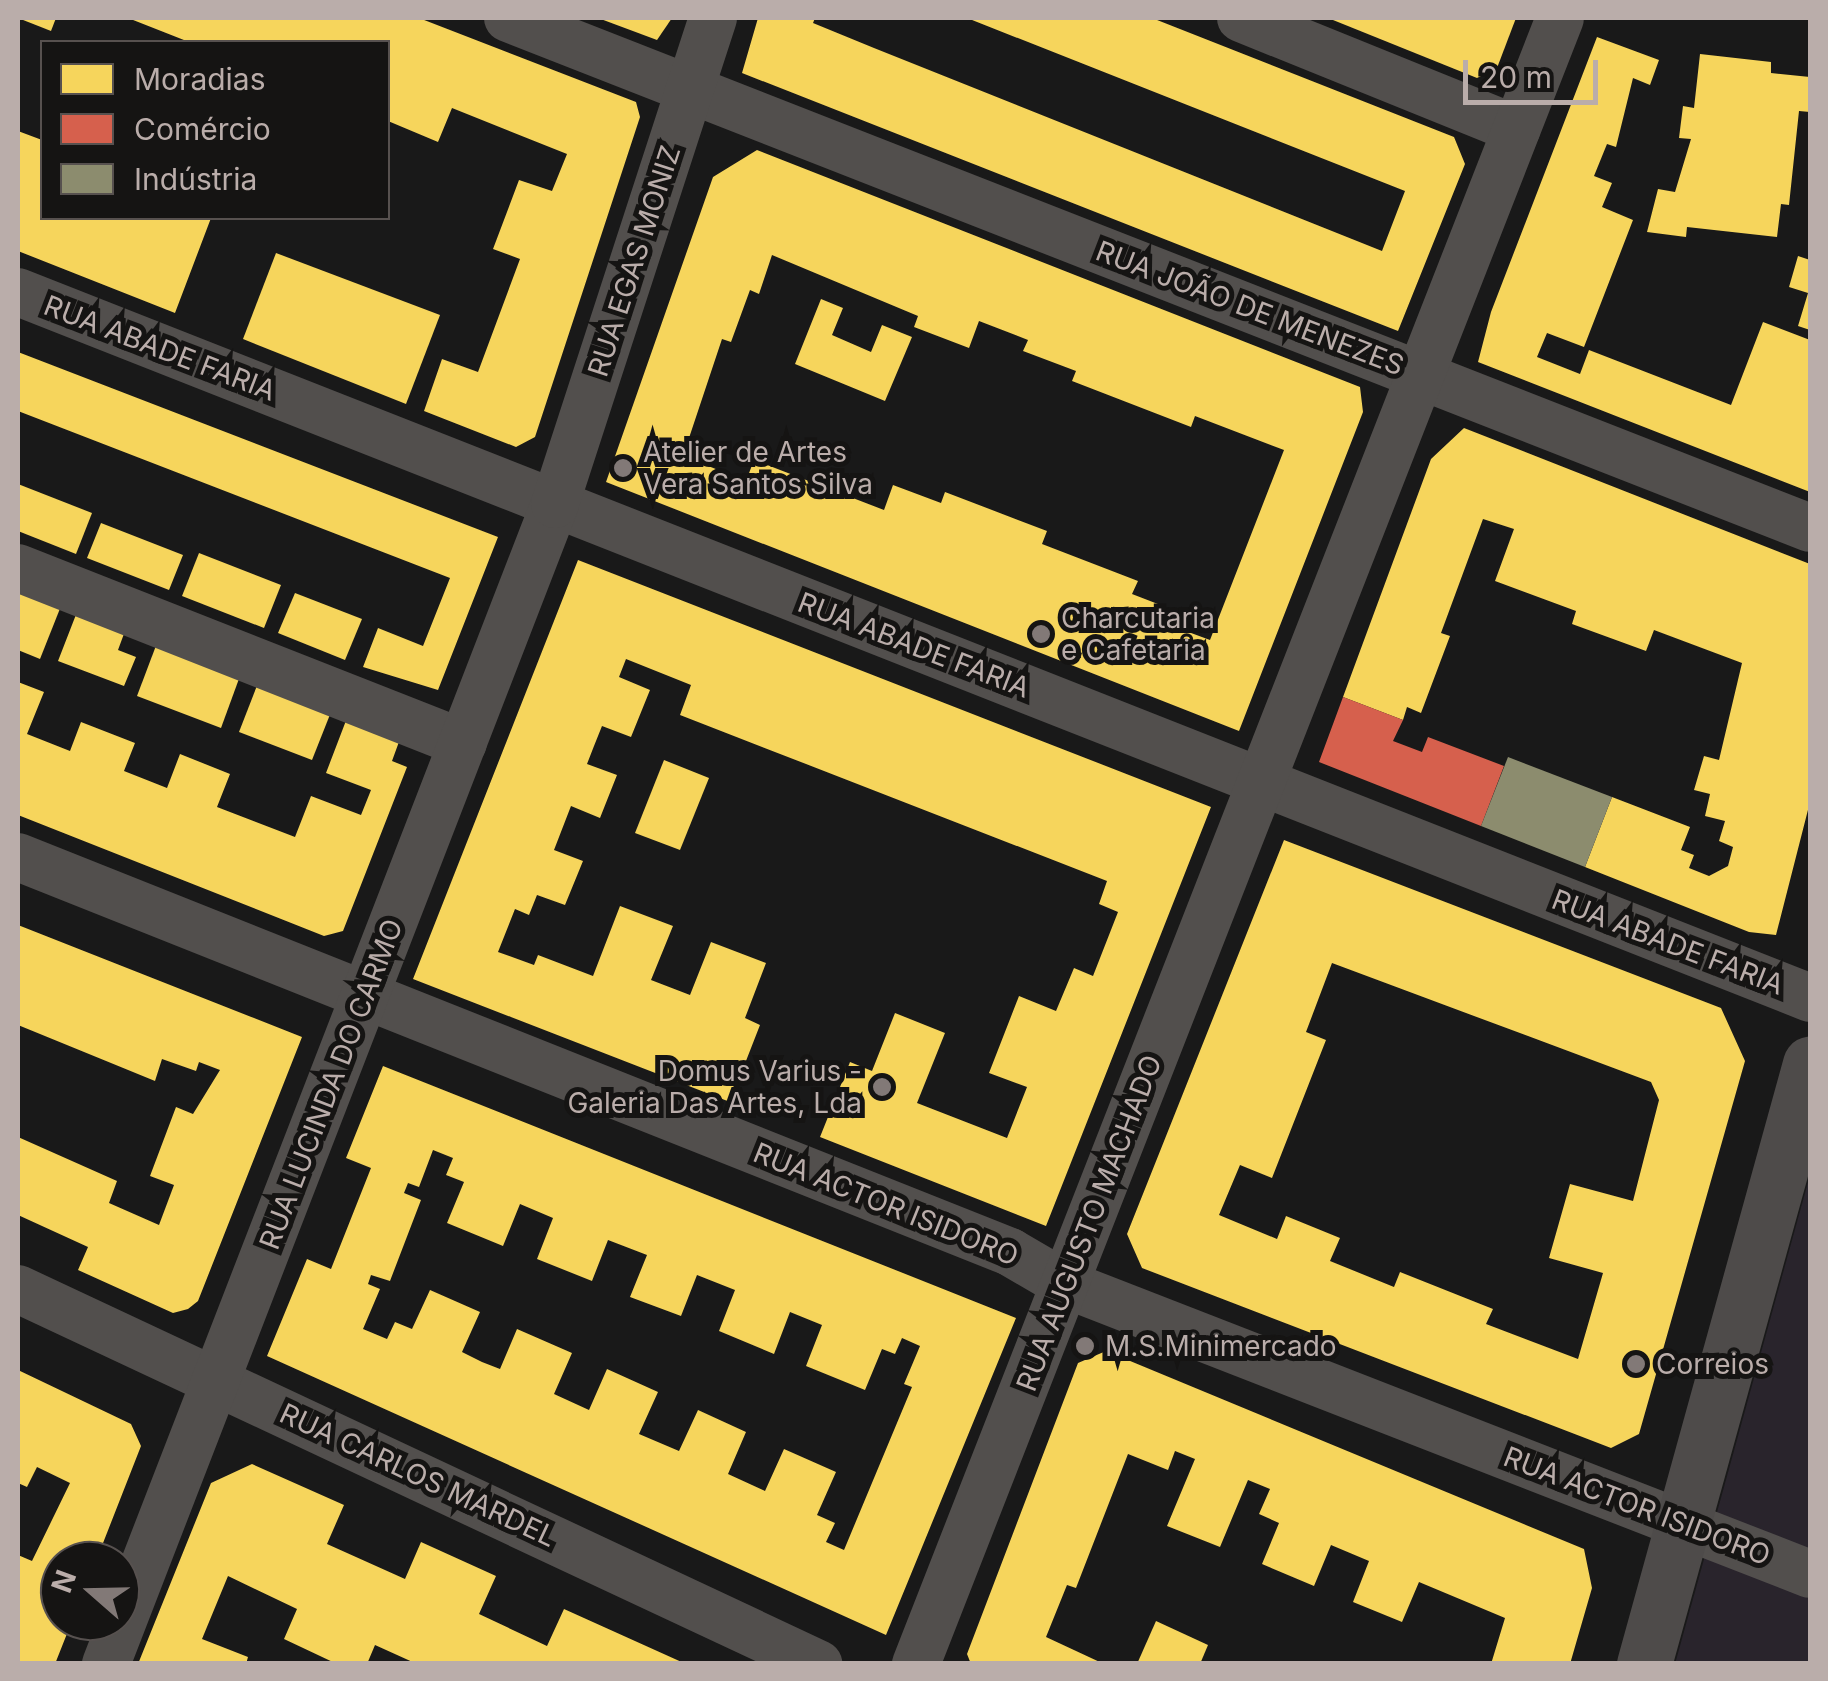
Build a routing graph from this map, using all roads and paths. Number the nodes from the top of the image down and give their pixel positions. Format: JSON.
{"nodes":[{"id":1,"x":508,"y":18,"type":"edge"},
{"id":2,"x":713,"y":18,"type":"edge"},
{"id":3,"x":1240,"y":18,"type":"edge"},
{"id":4,"x":1560,"y":18,"type":"edge"},
{"id":5,"x":690,"y":89,"type":"junction"},
{"id":6,"x":1516,"y":129,"type":"junction"},
{"id":7,"x":18,"y":292,"type":"edge"},
{"id":8,"x":1420,"y":375,"type":"junction"},
{"id":9,"x":555,"y":504,"type":"junction"},
{"id":10,"x":1810,"y":528,"type":"edge"},
{"id":11,"x":18,"y":568,"type":"edge"},
{"id":12,"x":463,"y":743,"type":"junction"},
{"id":13,"x":1261,"y":782,"type":"junction"},
{"id":14,"x":18,"y":857,"type":"edge"},
{"id":15,"x":364,"y":996,"type":"junction"},
{"id":16,"x":1810,"y":998,"type":"edge"},
{"id":17,"x":1810,"y":1064,"type":"edge"},
{"id":18,"x":1065,"y":1284,"type":"junction"},
{"id":19,"x":18,"y":1289,"type":"edge"},
{"id":20,"x":217,"y":1380,"type":"junction"},
{"id":21,"x":1682,"y":1524,"type":"junction"},
{"id":22,"x":1810,"y":1574,"type":"edge"},
{"id":23,"x":106,"y":1664,"type":"edge"},
{"id":24,"x":818,"y":1664,"type":"edge"},
{"id":25,"x":916,"y":1664,"type":"edge"},
{"id":26,"x":1644,"y":1664,"type":"edge"}],
"edges":[{"from":1,"to":5,"type":"street","name":"RUA JOÃO DE MENEZES"},
{"from":2,"to":5,"type":"street","name":"RUA EGAS MONIZ"},
{"from":3,"to":6,"type":"street"},
{"from":4,"to":6,"type":"street","name":"RUA AUGUSTO MACHADO"},
{"from":5,"to":8,"type":"street","name":"RUA JOÃO DE MENEZES"},
{"from":5,"to":9,"type":"street","name":"RUA EGAS MONIZ"},
{"from":6,"to":8,"type":"street","name":"RUA AUGUSTO MACHADO"},
{"from":7,"to":9,"type":"street","name":"RUA ABADE FARIA"},
{"from":8,"to":10,"type":"street","name":"RUA JOÃO DE MENEZES"},
{"from":8,"to":13,"type":"street","name":"RUA AUGUSTO MACHADO"},
{"from":9,"to":12,"type":"street","name":"RUA LUCINDA DO CARMO"},
{"from":9,"to":13,"type":"street","name":"RUA ABADE FARIA"},
{"from":11,"to":12,"type":"street"},
{"from":12,"to":15,"type":"street","name":"RUA LUCINDA DO CARMO"},
{"from":13,"to":16,"type":"street","name":"RUA ABADE FARIA"},
{"from":13,"to":18,"type":"street","name":"RUA AUGUSTO MACHADO"},
{"from":14,"to":15,"type":"street","name":"RUA ACTOR ISIDORO"},
{"from":15,"to":18,"type":"street","name":"RUA ACTOR ISIDORO"},
{"from":15,"to":20,"type":"street","name":"RUA LUCINDA DO CARMO"},
{"from":17,"to":21,"type":"main road"},
{"from":18,"to":21,"type":"street","name":"RUA ACTOR ISIDORO"},
{"from":18,"to":25,"type":"street","name":"RUA AUGUSTO MACHADO"},
{"from":19,"to":20,"type":"street","name":"RUA CARLOS MARDEL"},
{"from":20,"to":23,"type":"street","name":"RUA LUCINDA DO CARMO"},
{"from":20,"to":24,"type":"street","name":"RUA CARLOS MARDEL"},
{"from":21,"to":22,"type":"street","name":"RUA ACTOR ISIDORO"},
{"from":21,"to":26,"type":"main road"}]}
